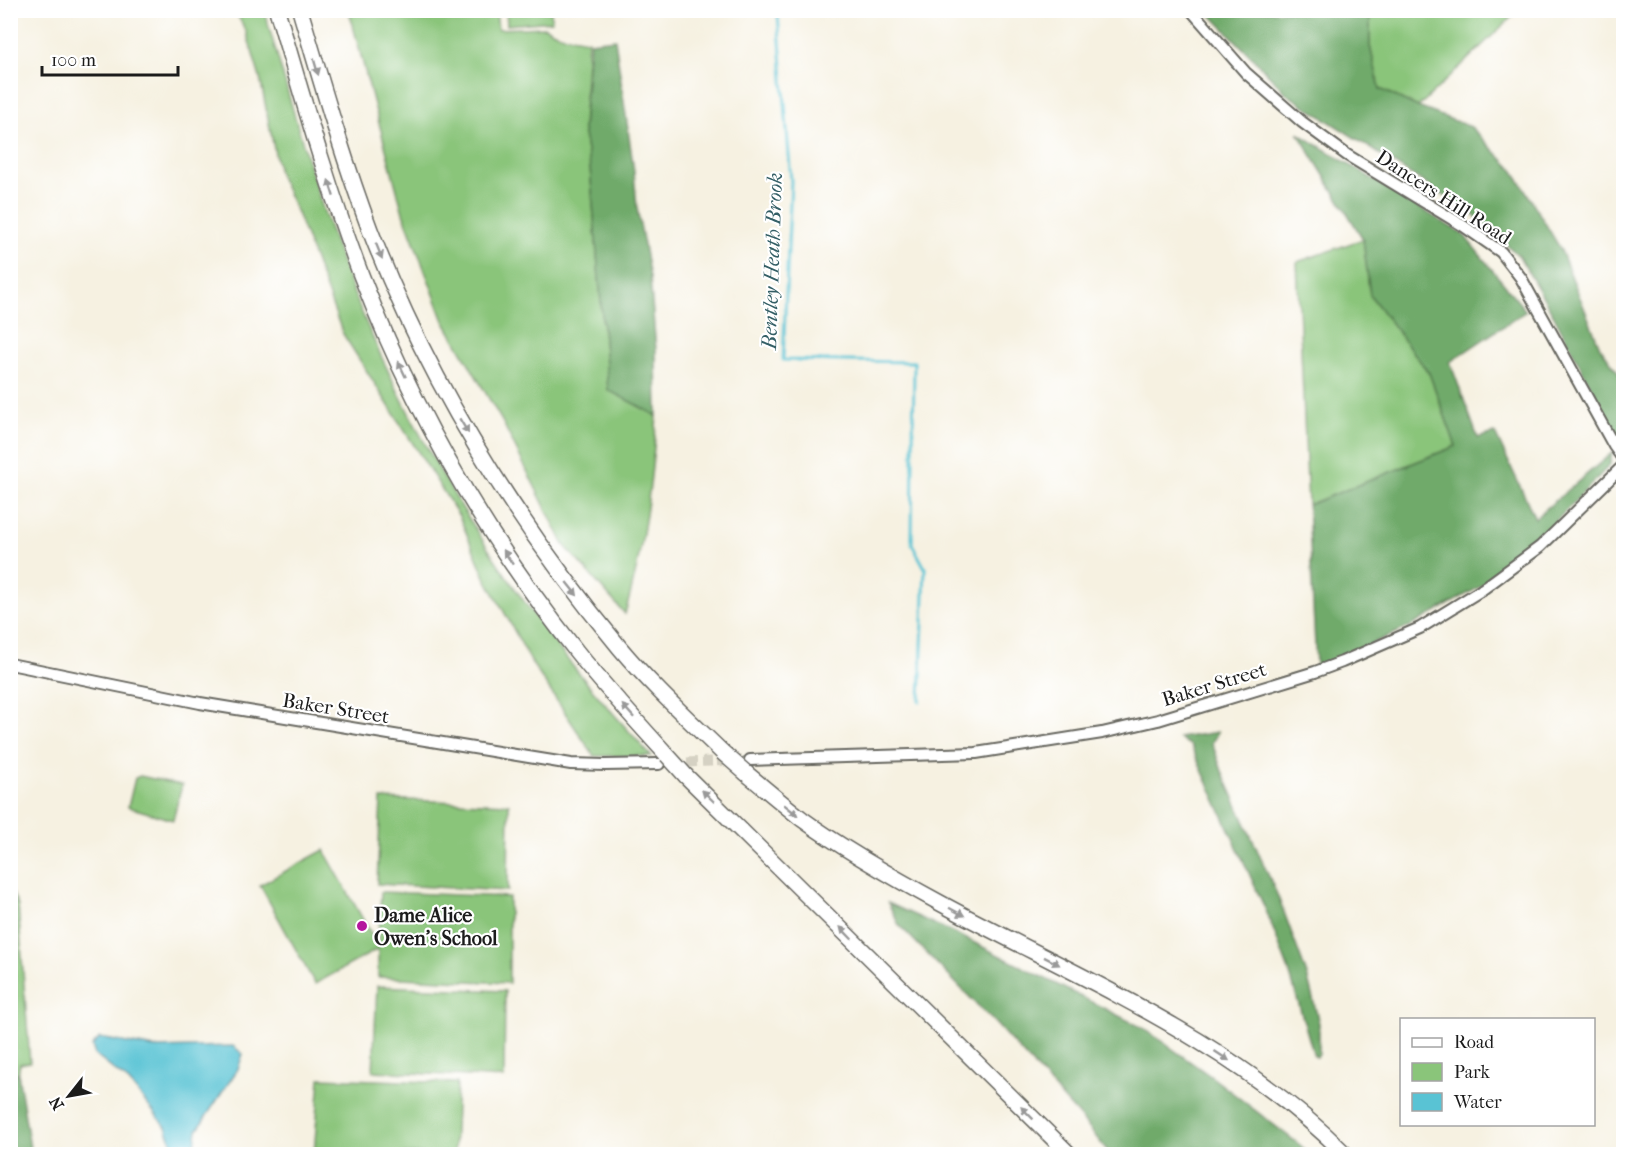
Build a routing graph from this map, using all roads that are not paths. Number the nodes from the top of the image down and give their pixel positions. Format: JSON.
{"nodes":[{"id":1,"x":277,"y":10,"type":"edge"},
{"id":2,"x":300,"y":10,"type":"edge"},
{"id":3,"x":1191,"y":10,"type":"edge"},
{"id":4,"x":1623,"y":460,"type":"edge"},
{"id":5,"x":1623,"y":465,"type":"edge"},
{"id":6,"x":10,"y":664,"type":"edge"},
{"id":7,"x":663,"y":759,"type":"junction"},
{"id":8,"x":748,"y":766,"type":"junction"},
{"id":9,"x":1069,"y":1155,"type":"edge"},
{"id":10,"x":1345,"y":1155,"type":"edge"}],
"edges":[{"from":7,"to":1,"type":"highway","one_way":true},
{"from":2,"to":8,"type":"highway","one_way":true,"bridge":true},
{"from":3,"to":4,"type":"street","name":"Dancers Hill Road"},
{"from":5,"to":8,"type":"street","name":"Baker Street"},
{"from":6,"to":7,"type":"street","name":"Baker Street"},
{"from":9,"to":7,"type":"highway","one_way":true,"bridge":true},
{"from":8,"to":10,"type":"highway","one_way":true}]}
